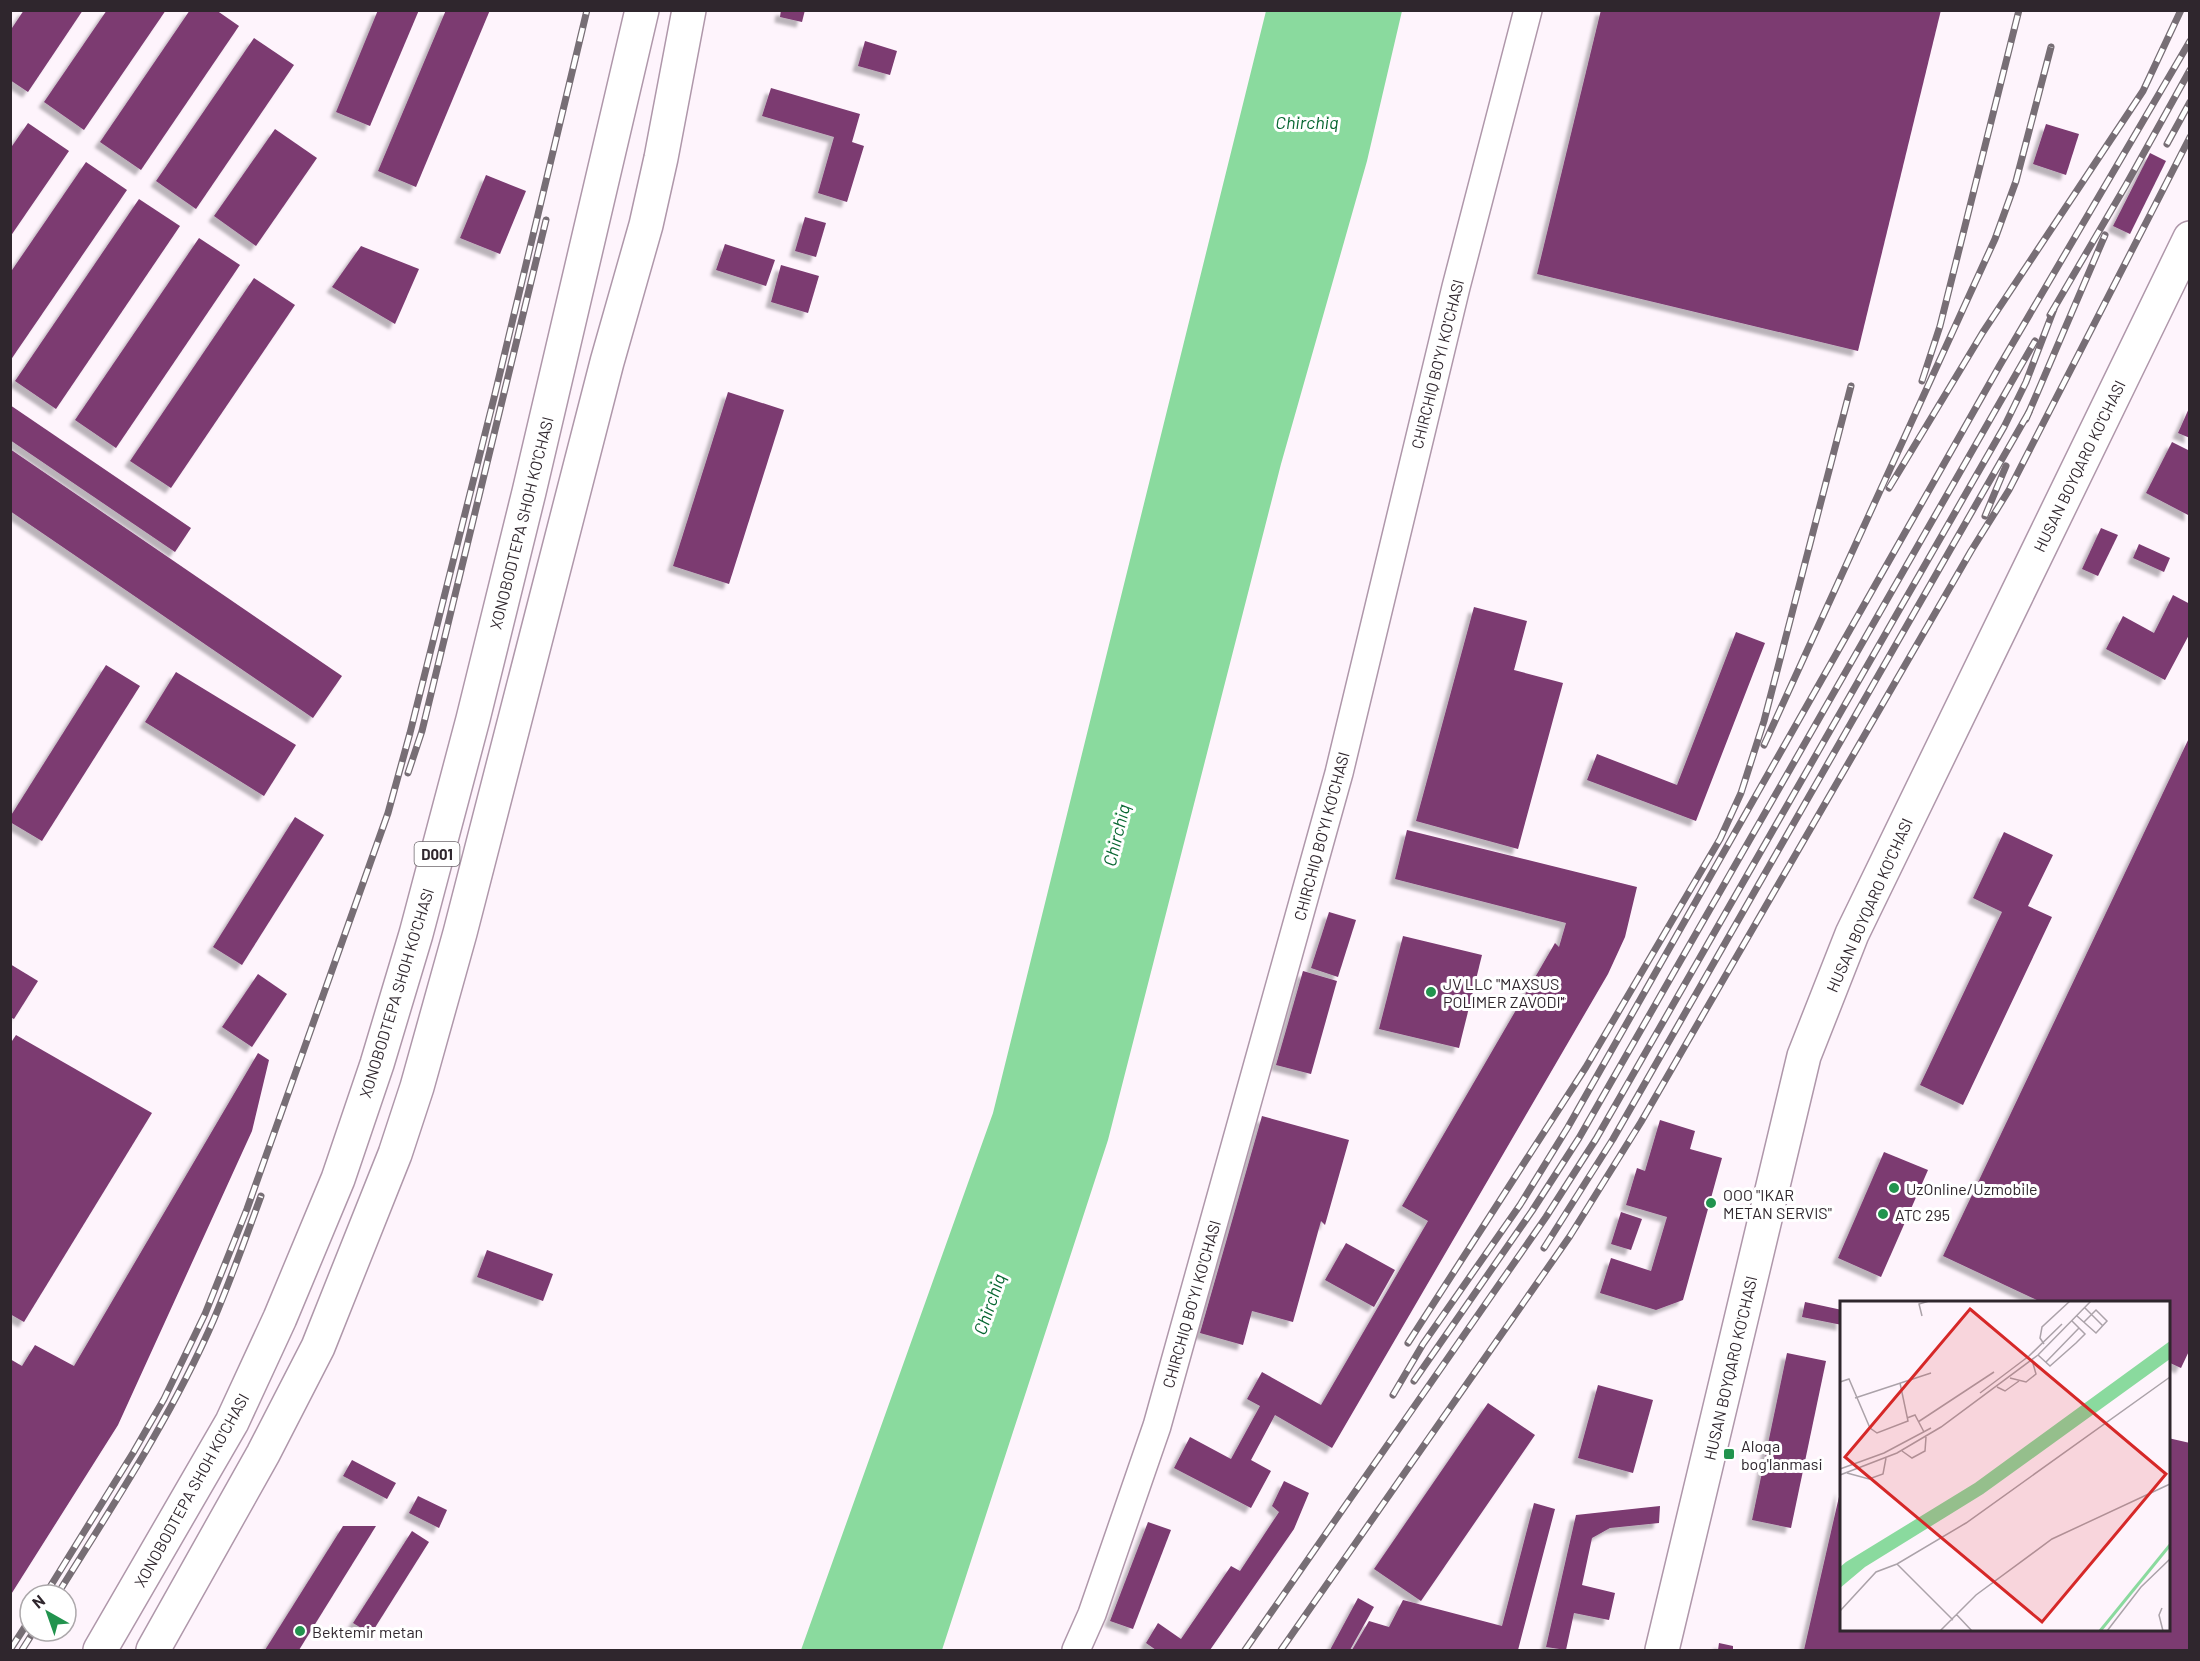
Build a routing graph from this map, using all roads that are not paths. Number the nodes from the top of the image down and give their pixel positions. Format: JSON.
{"nodes":[{"id":1,"x":642,"y":10,"type":"edge"},
{"id":2,"x":689,"y":10,"type":"edge"},
{"id":3,"x":1528,"y":10,"type":"edge"},
{"id":4,"x":2190,"y":237,"type":"edge"},
{"id":5,"x":2190,"y":285,"type":"edge"},
{"id":6,"x":1814,"y":1059,"type":"junction"},
{"id":7,"x":99,"y":1650,"type":"edge"},
{"id":8,"x":153,"y":1650,"type":"edge"},
{"id":9,"x":1076,"y":1650,"type":"edge"},
{"id":10,"x":1662,"y":1650,"type":"edge"},
{"id":11,"x":1681,"y":1650,"type":"edge"}],
"edges":[{"from":1,"to":7,"type":"main road","name":"XONOBODTEPA SHOH KO'CHASI","number":"D001"},
{"from":2,"to":8,"type":"main road","number":"D001"},
{"from":3,"to":9,"type":"street","name":"CHIRCHIQ BO'YI KO'CHASI"},
{"from":4,"to":6,"type":"main road","name":"HUSAN BOYQARO KO'CHASI"},
{"from":5,"to":6,"type":"main road","name":"HUSAN BOYQARO KO'CHASI"},
{"from":6,"to":10,"type":"main road","name":"HUSAN BOYQARO KO'CHASI"},
{"from":6,"to":11,"type":"main road","name":"HUSAN BOYQARO KO'CHASI"}]}
